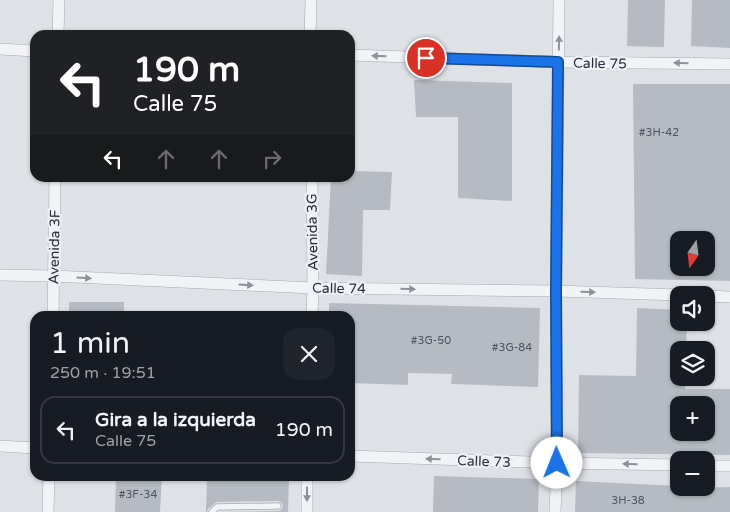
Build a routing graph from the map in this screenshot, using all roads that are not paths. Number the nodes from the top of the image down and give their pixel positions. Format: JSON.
{"nodes":[{"id":1,"x":60,"y":0,"type":"edge"},
{"id":2,"x":310,"y":0,"type":"edge"},
{"id":3,"x":559,"y":0,"type":"edge"},
{"id":4,"x":58,"y":30,"type":"edge"},
{"id":5,"x":310,"y":30,"type":"edge"},
{"id":6,"x":0,"y":49,"type":"edge"},
{"id":7,"x":30,"y":50,"type":"edge"},
{"id":8,"x":355,"y":55,"type":"edge"},
{"id":9,"x":558,"y":62,"type":"junction"},
{"id":10,"x":730,"y":64,"type":"edge"},
{"id":11,"x":55,"y":182,"type":"edge"},
{"id":12,"x":312,"y":182,"type":"edge"},
{"id":13,"x":0,"y":275,"type":"edge"},
{"id":14,"x":54,"y":276,"type":"junction"},
{"id":15,"x":313,"y":288,"type":"junction"},
{"id":16,"x":556,"y":291,"type":"junction"},
{"id":17,"x":670,"y":295,"type":"edge"},
{"id":18,"x":715,"y":296,"type":"edge"},
{"id":19,"x":730,"y":297,"type":"edge"},
{"id":20,"x":53,"y":311,"type":"edge"},
{"id":21,"x":312,"y":311,"type":"edge"},
{"id":22,"x":0,"y":446,"type":"edge"},
{"id":23,"x":30,"y":448,"type":"edge"},
{"id":24,"x":355,"y":456,"type":"edge"},
{"id":25,"x":557,"y":463,"type":"junction"},
{"id":26,"x":670,"y":465,"type":"edge"},
{"id":27,"x":715,"y":466,"type":"edge"},
{"id":28,"x":730,"y":466,"type":"edge"},
{"id":29,"x":49,"y":481,"type":"edge"},
{"id":30,"x":307,"y":481,"type":"edge"},
{"id":31,"x":278,"y":506,"type":"dead end"},
{"id":32,"x":48,"y":512,"type":"edge"},
{"id":33,"x":212,"y":512,"type":"edge"},
{"id":34,"x":307,"y":512,"type":"edge"},
{"id":35,"x":555,"y":512,"type":"edge"}],
"edges":[{"from":1,"to":4,"type":"street"},
{"from":2,"to":5,"type":"street"},
{"from":9,"to":3,"type":"street","one_way":true},
{"from":6,"to":7,"type":"street"},
{"from":9,"to":8,"type":"street","name":"Calle 75","one_way":true},
{"from":10,"to":9,"type":"street","name":"Calle 75","one_way":true},
{"from":9,"to":16,"type":"street"},
{"from":11,"to":14,"type":"street","name":"Avenida 3F"},
{"from":12,"to":15,"type":"street","name":"Avenida 3G"},
{"from":13,"to":14,"type":"street","name":"Calle 74"},
{"from":14,"to":15,"type":"street","name":"Calle 74","one_way":true},
{"from":14,"to":20,"type":"street","name":"Avenida 3F"},
{"from":15,"to":16,"type":"street","name":"Calle 74","one_way":true},
{"from":15,"to":21,"type":"street","name":"Avenida 3G"},
{"from":16,"to":17,"type":"street","name":"Calle 74","one_way":true},
{"from":16,"to":25,"type":"street"},
{"from":18,"to":19,"type":"street"},
{"from":22,"to":23,"type":"street"},
{"from":25,"to":24,"type":"street","name":"Calle 73","one_way":true},
{"from":26,"to":25,"type":"street","name":"Calle 73","one_way":true},
{"from":25,"to":35,"type":"street"},
{"from":27,"to":28,"type":"street"},
{"from":29,"to":32,"type":"street"},
{"from":30,"to":34,"type":"street","one_way":true},
{"from":31,"to":33,"type":"lane"}]}
